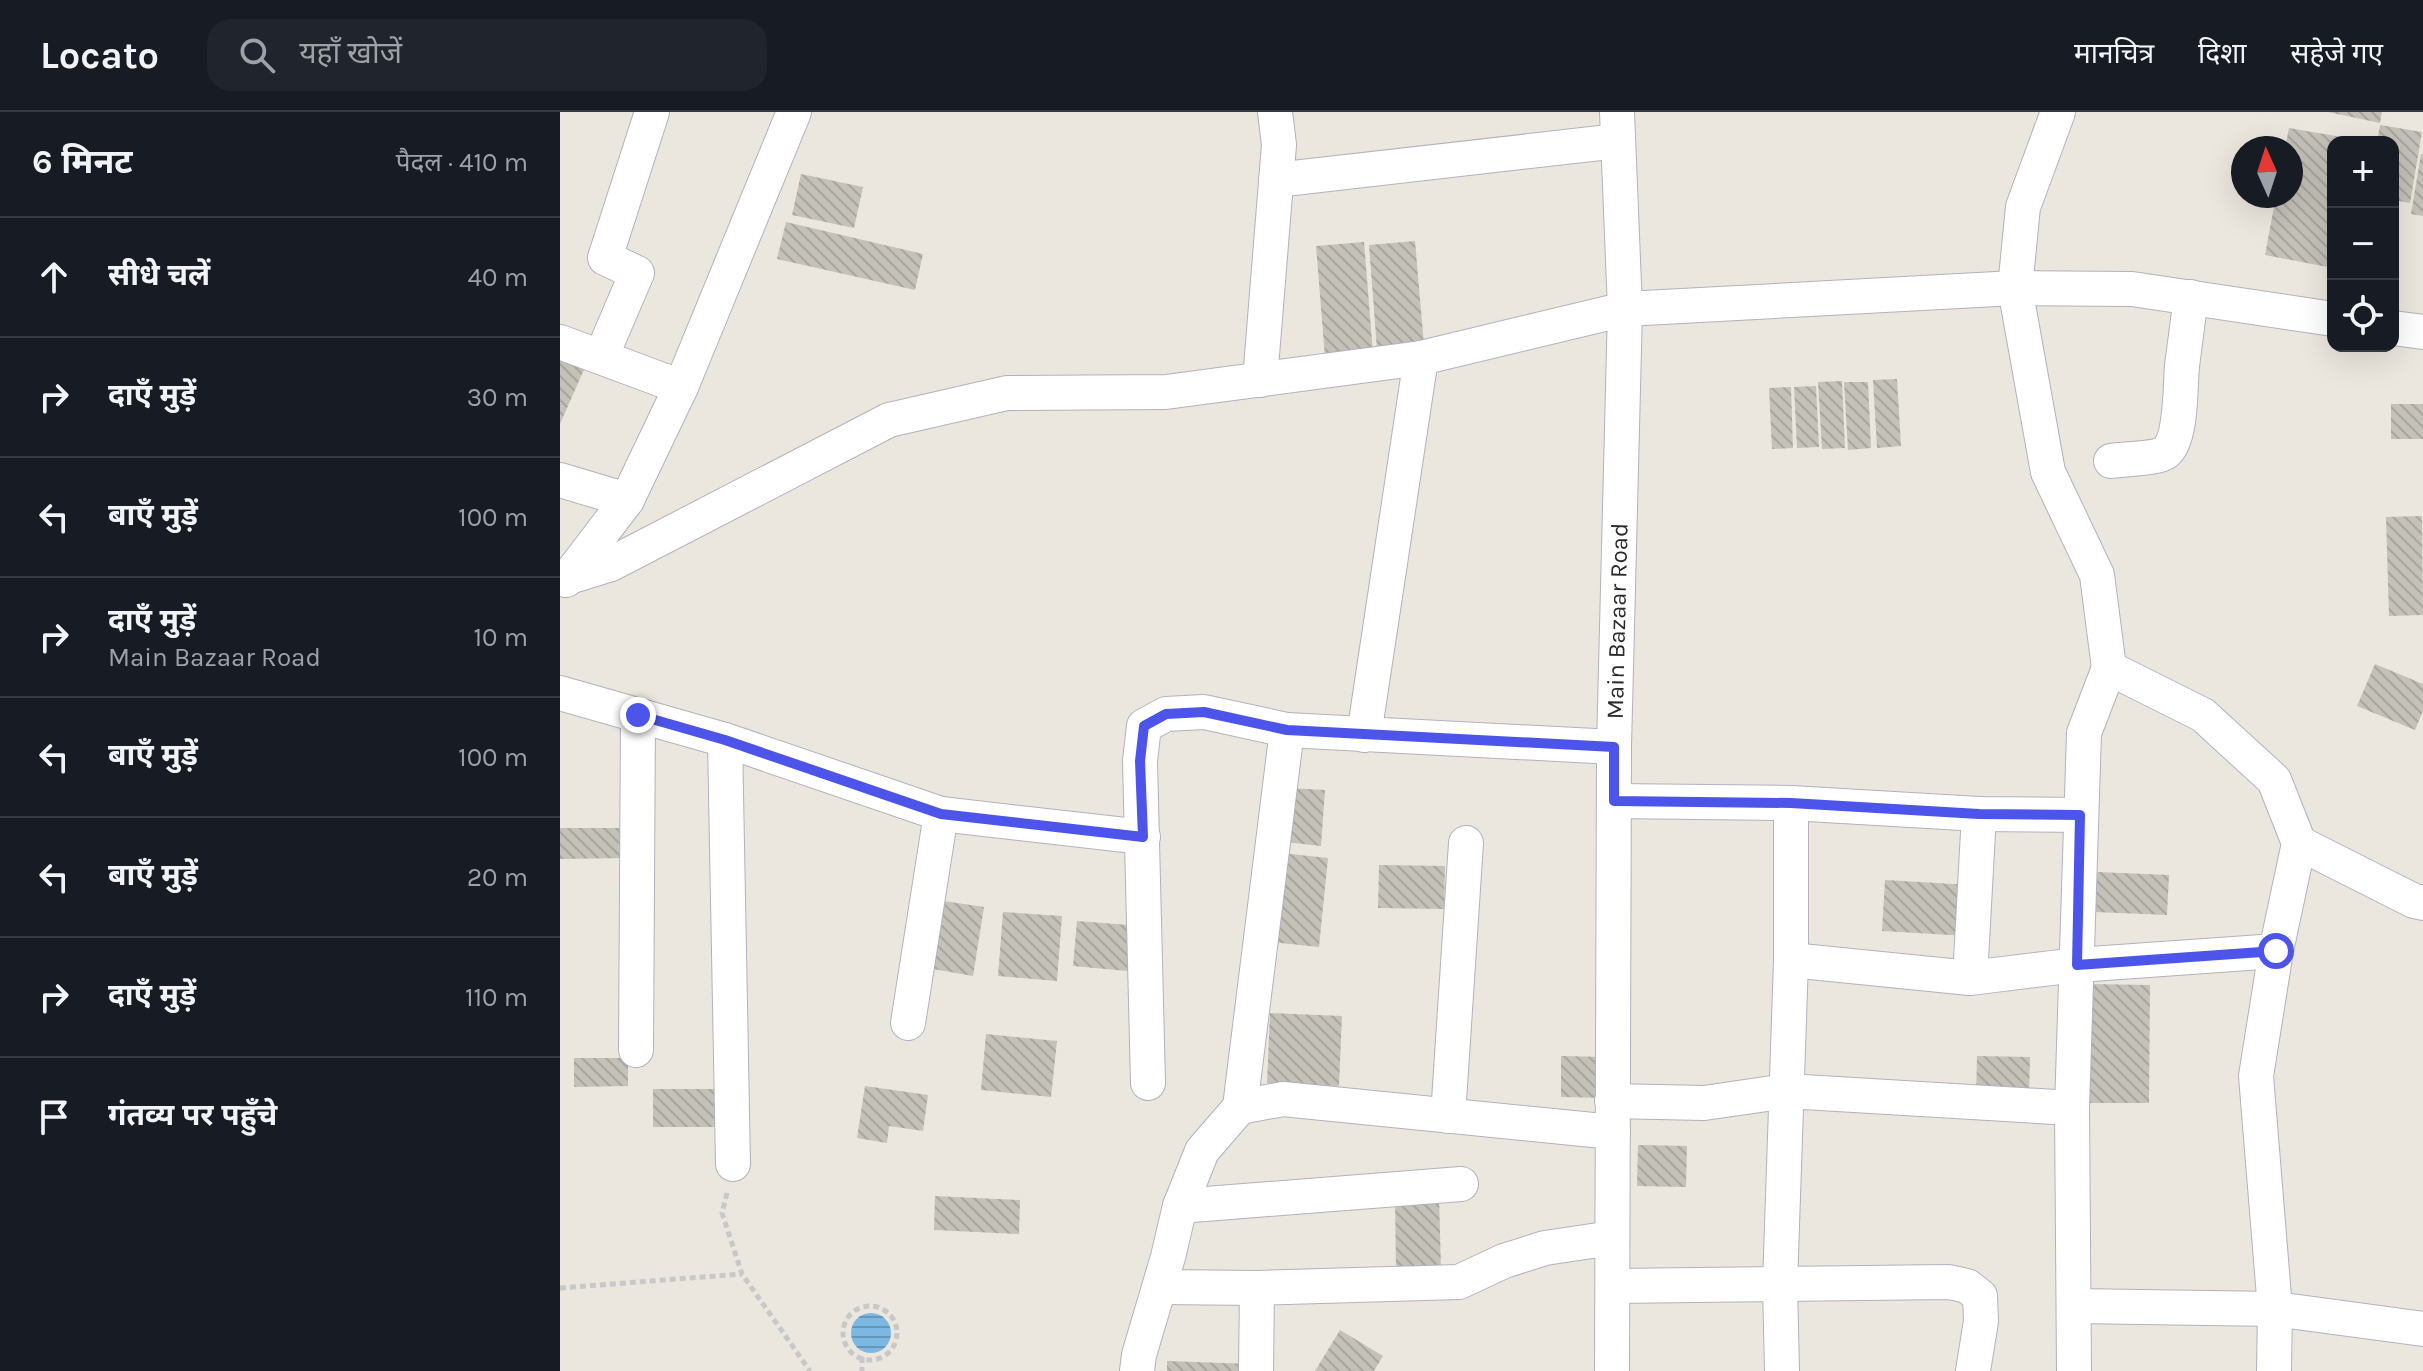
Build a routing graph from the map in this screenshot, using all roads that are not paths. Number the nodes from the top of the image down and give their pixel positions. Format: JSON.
{"nodes":[{"id":1,"x":652,"y":112,"type":"edge"},
{"id":2,"x":794,"y":112,"type":"edge"},
{"id":3,"x":1275,"y":112,"type":"edge"},
{"id":4,"x":2058,"y":112,"type":"edge"},
{"id":5,"x":1617,"y":126,"type":"edge"},
{"id":6,"x":1276,"y":180,"type":"junction"},
{"id":7,"x":2015,"y":288,"type":"junction"},
{"id":8,"x":2191,"y":297,"type":"junction"},
{"id":9,"x":1625,"y":309,"type":"junction"},
{"id":10,"x":2327,"y":318,"type":"edge"},
{"id":11,"x":2399,"y":329,"type":"edge"},
{"id":12,"x":2423,"y":332,"type":"edge"},
{"id":13,"x":560,"y":342,"type":"edge"},
{"id":14,"x":601,"y":357,"type":"junction"},
{"id":15,"x":1421,"y":358,"type":"junction"},
{"id":16,"x":1260,"y":380,"type":"junction"},
{"id":17,"x":681,"y":387,"type":"junction"},
{"id":18,"x":2111,"y":461,"type":"dead end"},
{"id":19,"x":560,"y":480,"type":"edge"},
{"id":20,"x":627,"y":500,"type":"junction"},
{"id":21,"x":565,"y":581,"type":"edge"},
{"id":22,"x":2109,"y":668,"type":"junction"},
{"id":23,"x":560,"y":693,"type":"edge"},
{"id":24,"x":638,"y":715,"type":"junction"},
{"id":25,"x":1287,"y":730,"type":"junction"},
{"id":26,"x":1364,"y":735,"type":"junction"},
{"id":27,"x":725,"y":740,"type":"junction"},
{"id":28,"x":1614,"y":747,"type":"junction"},
{"id":29,"x":1614,"y":801,"type":"junction"},
{"id":30,"x":1791,"y":803,"type":"junction"},
{"id":31,"x":941,"y":814,"type":"junction"},
{"id":32,"x":1979,"y":814,"type":"junction"},
{"id":33,"x":2080,"y":815,"type":"junction"},
{"id":34,"x":1143,"y":837,"type":"junction"},
{"id":35,"x":1466,"y":843,"type":"dead end"},
{"id":36,"x":2299,"y":843,"type":"junction"},
{"id":37,"x":2423,"y":903,"type":"edge"},
{"id":38,"x":2276,"y":951,"type":"junction"},
{"id":39,"x":1791,"y":960,"type":"junction"},
{"id":40,"x":2077,"y":965,"type":"junction"},
{"id":41,"x":1970,"y":978,"type":"junction"},
{"id":42,"x":908,"y":1023,"type":"dead end"},
{"id":43,"x":636,"y":1050,"type":"dead end"},
{"id":44,"x":1148,"y":1083,"type":"dead end"},
{"id":45,"x":1787,"y":1091,"type":"junction"},
{"id":46,"x":1240,"y":1107,"type":"junction"},
{"id":47,"x":2072,"y":1108,"type":"junction"},
{"id":48,"x":1448,"y":1116,"type":"junction"},
{"id":49,"x":1612,"y":1117,"type":"junction"},
{"id":50,"x":733,"y":1164,"type":"road end"},
{"id":51,"x":1461,"y":1184,"type":"dead end"},
{"id":52,"x":1180,"y":1206,"type":"junction"},
{"id":53,"x":1612,"y":1238,"type":"junction"},
{"id":54,"x":1780,"y":1285,"type":"junction"},
{"id":55,"x":1613,"y":1286,"type":"junction"},
{"id":56,"x":1160,"y":1287,"type":"junction"},
{"id":57,"x":1257,"y":1288,"type":"junction"},
{"id":58,"x":2074,"y":1306,"type":"junction"},
{"id":59,"x":2275,"y":1309,"type":"junction"},
{"id":60,"x":2423,"y":1329,"type":"edge"},
{"id":61,"x":1137,"y":1371,"type":"edge"},
{"id":62,"x":1256,"y":1371,"type":"edge"},
{"id":63,"x":1612,"y":1371,"type":"edge"},
{"id":64,"x":1782,"y":1371,"type":"edge"},
{"id":65,"x":1973,"y":1371,"type":"edge"},
{"id":66,"x":2074,"y":1371,"type":"edge"},
{"id":67,"x":2274,"y":1371,"type":"edge"}],
"edges":[{"from":1,"to":14,"type":"street"},
{"from":2,"to":17,"type":"street"},
{"from":3,"to":6,"type":"street"},
{"from":4,"to":7,"type":"street"},
{"from":5,"to":6,"type":"street"},
{"from":5,"to":9,"type":"street","name":"Main Bazaar Road"},
{"from":6,"to":16,"type":"street"},
{"from":7,"to":8,"type":"street"},
{"from":7,"to":9,"type":"street"},
{"from":7,"to":22,"type":"street"},
{"from":8,"to":10,"type":"street"},
{"from":8,"to":18,"type":"street"},
{"from":9,"to":15,"type":"street"},
{"from":9,"to":28,"type":"street","name":"Main Bazaar Road"},
{"from":11,"to":12,"type":"street"},
{"from":13,"to":14,"type":"street"},
{"from":14,"to":17,"type":"street"},
{"from":15,"to":16,"type":"street"},
{"from":15,"to":26,"type":"street"},
{"from":16,"to":21,"type":"street"},
{"from":17,"to":20,"type":"street"},
{"from":19,"to":20,"type":"street"},
{"from":20,"to":21,"type":"street"},
{"from":22,"to":33,"type":"street"},
{"from":22,"to":36,"type":"street"},
{"from":23,"to":24,"type":"street"},
{"from":24,"to":27,"type":"street"},
{"from":24,"to":43,"type":"street"},
{"from":25,"to":26,"type":"street"},
{"from":25,"to":34,"type":"street"},
{"from":25,"to":46,"type":"street"},
{"from":26,"to":28,"type":"street"},
{"from":27,"to":31,"type":"street"},
{"from":27,"to":50,"type":"street"},
{"from":28,"to":29,"type":"street","name":"Main Bazaar Road"},
{"from":29,"to":30,"type":"street"},
{"from":29,"to":49,"type":"street","name":"Main Bazaar Road"},
{"from":30,"to":32,"type":"street"},
{"from":30,"to":39,"type":"street"},
{"from":31,"to":34,"type":"street"},
{"from":31,"to":42,"type":"street"},
{"from":32,"to":33,"type":"street"},
{"from":32,"to":41,"type":"street"},
{"from":33,"to":40,"type":"street"},
{"from":34,"to":44,"type":"street"},
{"from":35,"to":48,"type":"street"},
{"from":36,"to":37,"type":"street"},
{"from":36,"to":38,"type":"street"},
{"from":38,"to":40,"type":"street"},
{"from":38,"to":59,"type":"street"},
{"from":39,"to":41,"type":"street"},
{"from":39,"to":45,"type":"street"},
{"from":40,"to":41,"type":"street"},
{"from":40,"to":47,"type":"street"},
{"from":45,"to":47,"type":"street"},
{"from":45,"to":49,"type":"street"},
{"from":45,"to":54,"type":"street"},
{"from":46,"to":48,"type":"street"},
{"from":46,"to":52,"type":"street"},
{"from":47,"to":58,"type":"street"},
{"from":48,"to":49,"type":"street"},
{"from":49,"to":53,"type":"street","name":"Main Bazaar Road"},
{"from":51,"to":52,"type":"street"},
{"from":52,"to":56,"type":"street"},
{"from":53,"to":55,"type":"street","name":"Main Bazaar Road"},
{"from":53,"to":57,"type":"street"},
{"from":54,"to":55,"type":"street"},
{"from":54,"to":64,"type":"street"},
{"from":54,"to":65,"type":"street"},
{"from":55,"to":63,"type":"street","name":"Main Bazaar Road"},
{"from":56,"to":57,"type":"street"},
{"from":56,"to":61,"type":"street"},
{"from":57,"to":62,"type":"street"},
{"from":58,"to":59,"type":"street"},
{"from":58,"to":66,"type":"street"},
{"from":59,"to":60,"type":"street"},
{"from":59,"to":67,"type":"street"}]}
